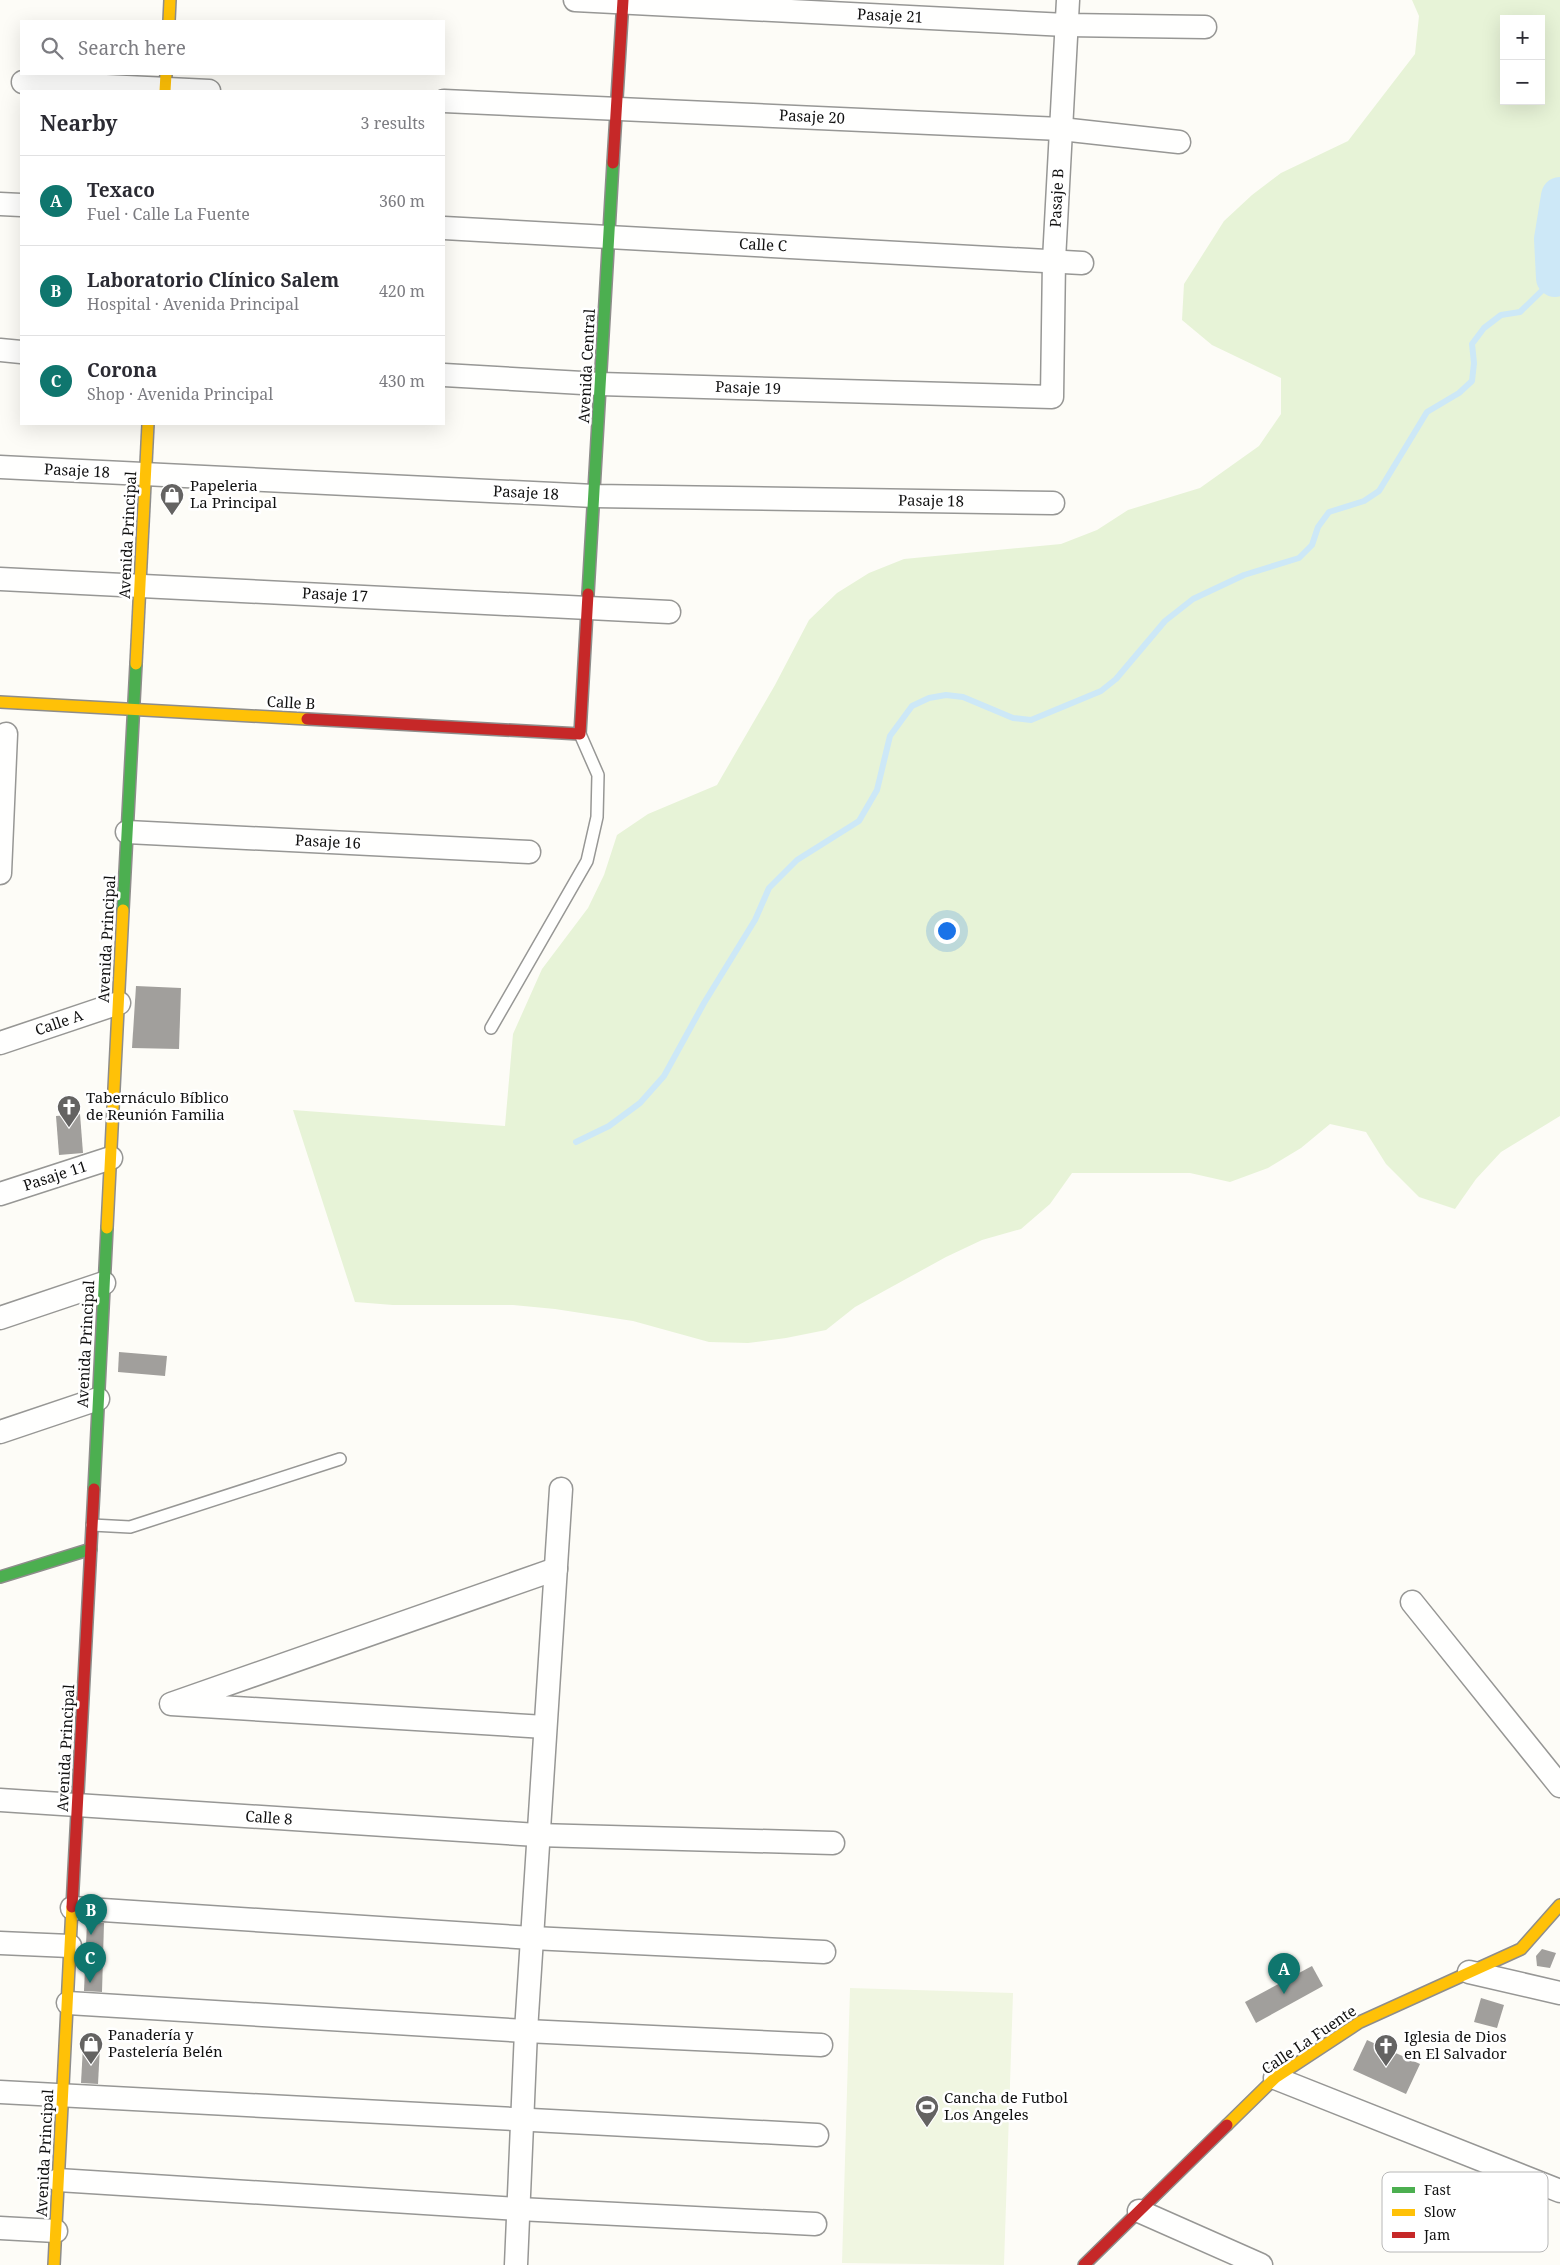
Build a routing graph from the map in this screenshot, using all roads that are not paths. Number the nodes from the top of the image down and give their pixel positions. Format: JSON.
{"nodes":[{"id":1,"x":170,"y":0,"type":"edge"},
{"id":2,"x":575,"y":0,"type":"edge"},
{"id":3,"x":1068,"y":0,"type":"edge"},
{"id":4,"x":623,"y":1,"type":"edge"},
{"id":5,"x":169,"y":20,"type":"edge"},
{"id":6,"x":1066,"y":25,"type":"junction"},
{"id":7,"x":1204,"y":27,"type":"dead end"},
{"id":8,"x":22,"y":82,"type":"dead end"},
{"id":9,"x":166,"y":85,"type":"edge"},
{"id":10,"x":202,"y":90,"type":"edge"},
{"id":11,"x":445,"y":101,"type":"edge"},
{"id":12,"x":617,"y":109,"type":"junction"},
{"id":13,"x":1061,"y":129,"type":"junction"},
{"id":14,"x":1179,"y":142,"type":"dead end"},
{"id":15,"x":0,"y":204,"type":"edge"},
{"id":16,"x":20,"y":205,"type":"edge"},
{"id":17,"x":445,"y":228,"type":"edge"},
{"id":18,"x":609,"y":237,"type":"junction"},
{"id":19,"x":1054,"y":260,"type":"junction"},
{"id":20,"x":1082,"y":263,"type":"dead end"},
{"id":21,"x":0,"y":350,"type":"edge"},
{"id":22,"x":20,"y":352,"type":"edge"},
{"id":23,"x":445,"y":375,"type":"edge"},
{"id":24,"x":600,"y":384,"type":"junction"},
{"id":25,"x":1052,"y":397,"type":"joint"},
{"id":26,"x":148,"y":425,"type":"edge"},
{"id":27,"x":0,"y":467,"type":"edge"},
{"id":28,"x":146,"y":474,"type":"junction"},
{"id":29,"x":594,"y":496,"type":"junction"},
{"id":30,"x":1053,"y":503,"type":"dead end"},
{"id":31,"x":0,"y":579,"type":"edge"},
{"id":32,"x":140,"y":586,"type":"junction"},
{"id":33,"x":588,"y":608,"type":"junction"},
{"id":34,"x":669,"y":612,"type":"dead end"},
{"id":35,"x":0,"y":702,"type":"edge"},
{"id":36,"x":134,"y":709,"type":"junction"},
{"id":37,"x":6,"y":734,"type":"dead end"},
{"id":38,"x":580,"y":734,"type":"junction"},
{"id":39,"x":127,"y":832,"type":"junction"},
{"id":40,"x":528,"y":852,"type":"dead end"},
{"id":41,"x":0,"y":873,"type":"edge"},
{"id":42,"x":118,"y":1003,"type":"junction"},
{"id":43,"x":491,"y":1028,"type":"dead end"},
{"id":44,"x":0,"y":1044,"type":"edge"},
{"id":45,"x":111,"y":1158,"type":"junction"},
{"id":46,"x":0,"y":1194,"type":"edge"},
{"id":47,"x":104,"y":1283,"type":"junction"},
{"id":48,"x":0,"y":1318,"type":"edge"},
{"id":49,"x":98,"y":1399,"type":"junction"},
{"id":50,"x":0,"y":1432,"type":"edge"},
{"id":51,"x":340,"y":1459,"type":"dead end"},
{"id":52,"x":562,"y":1489,"type":"dead end"},
{"id":53,"x":92,"y":1525,"type":"junction"},
{"id":54,"x":91,"y":1549,"type":"junction"},
{"id":55,"x":556,"y":1570,"type":"junction"},
{"id":56,"x":0,"y":1577,"type":"edge"},
{"id":57,"x":1412,"y":1602,"type":"dead end"},
{"id":58,"x":545,"y":1727,"type":"junction"},
{"id":59,"x":1560,"y":1786,"type":"edge"},
{"id":60,"x":0,"y":1800,"type":"edge"},
{"id":61,"x":78,"y":1806,"type":"junction"},
{"id":62,"x":537,"y":1834,"type":"junction"},
{"id":63,"x":833,"y":1843,"type":"dead end"},
{"id":64,"x":1560,"y":1906,"type":"edge"},
{"id":65,"x":72,"y":1908,"type":"junction"},
{"id":66,"x":532,"y":1938,"type":"junction"},
{"id":67,"x":0,"y":1943,"type":"edge"},
{"id":68,"x":70,"y":1946,"type":"junction"},
{"id":69,"x":824,"y":1952,"type":"dead end"},
{"id":70,"x":1469,"y":1972,"type":"junction"},
{"id":71,"x":1560,"y":1993,"type":"edge"},
{"id":72,"x":68,"y":2003,"type":"junction"},
{"id":73,"x":526,"y":2031,"type":"junction"},
{"id":74,"x":821,"y":2045,"type":"dead end"},
{"id":75,"x":1275,"y":2078,"type":"junction"},
{"id":76,"x":0,"y":2092,"type":"edge"},
{"id":77,"x":63,"y":2095,"type":"junction"},
{"id":78,"x":522,"y":2120,"type":"junction"},
{"id":79,"x":816,"y":2135,"type":"dead end"},
{"id":80,"x":1512,"y":2172,"type":"edge"},
{"id":81,"x":58,"y":2180,"type":"junction"},
{"id":82,"x":1548,"y":2186,"type":"edge"},
{"id":83,"x":1560,"y":2191,"type":"edge"},
{"id":84,"x":519,"y":2209,"type":"junction"},
{"id":85,"x":1139,"y":2211,"type":"junction"},
{"id":86,"x":815,"y":2224,"type":"dead end"},
{"id":87,"x":0,"y":2228,"type":"edge"},
{"id":88,"x":56,"y":2231,"type":"junction"},
{"id":89,"x":54,"y":2265,"type":"edge"},
{"id":90,"x":516,"y":2265,"type":"edge"},
{"id":91,"x":1084,"y":2265,"type":"edge"},
{"id":92,"x":1261,"y":2265,"type":"edge"}],
"edges":[{"from":1,"to":5,"type":"street"},
{"from":2,"to":4,"type":"street","name":"Pasaje 21"},
{"from":3,"to":6,"type":"street","name":"Pasaje B"},
{"from":4,"to":6,"type":"street","name":"Pasaje 21"},
{"from":4,"to":12,"type":"street","name":"Avenida Central"},
{"from":6,"to":7,"type":"street","name":"Pasaje 21"},
{"from":6,"to":13,"type":"street","name":"Pasaje B"},
{"from":8,"to":9,"type":"street"},
{"from":9,"to":10,"type":"street"},
{"from":11,"to":12,"type":"street","name":"Pasaje 20"},
{"from":12,"to":13,"type":"street","name":"Pasaje 20"},
{"from":12,"to":18,"type":"street","name":"Avenida Central"},
{"from":13,"to":14,"type":"street","name":"Pasaje 20"},
{"from":13,"to":19,"type":"street","name":"Pasaje B"},
{"from":15,"to":16,"type":"street"},
{"from":17,"to":18,"type":"street","name":"Calle C"},
{"from":18,"to":19,"type":"street","name":"Calle C"},
{"from":18,"to":24,"type":"street","name":"Avenida Central"},
{"from":19,"to":20,"type":"street","name":"Calle C"},
{"from":19,"to":25,"type":"street","name":"Pasaje B"},
{"from":21,"to":22,"type":"street"},
{"from":23,"to":24,"type":"street","name":"Pasaje 19"},
{"from":24,"to":25,"type":"street","name":"Pasaje 19"},
{"from":24,"to":29,"type":"street","name":"Avenida Central"},
{"from":26,"to":28,"type":"street","name":"Avenida Principal"},
{"from":27,"to":28,"type":"street","name":"Pasaje 18"},
{"from":28,"to":29,"type":"street","name":"Pasaje 18"},
{"from":28,"to":32,"type":"street","name":"Avenida Principal"},
{"from":29,"to":30,"type":"street","name":"Pasaje 18"},
{"from":29,"to":33,"type":"street","name":"Avenida Central"},
{"from":31,"to":32,"type":"street","name":"Pasaje 17"},
{"from":32,"to":33,"type":"street","name":"Pasaje 17"},
{"from":32,"to":36,"type":"street","name":"Avenida Principal"},
{"from":33,"to":34,"type":"street","name":"Pasaje 17"},
{"from":33,"to":38,"type":"street","name":"Avenida Central"},
{"from":35,"to":36,"type":"street","name":"Calle B"},
{"from":36,"to":38,"type":"street","name":"Calle B"},
{"from":36,"to":39,"type":"street","name":"Avenida Principal"},
{"from":37,"to":41,"type":"street"},
{"from":38,"to":43,"type":"lane"},
{"from":39,"to":40,"type":"street","name":"Pasaje 16"},
{"from":39,"to":42,"type":"street","name":"Avenida Principal"},
{"from":42,"to":44,"type":"street","name":"Calle A"},
{"from":42,"to":45,"type":"street","name":"Avenida Principal"},
{"from":45,"to":46,"type":"street","name":"Pasaje 11"},
{"from":45,"to":47,"type":"street","name":"Avenida Principal"},
{"from":47,"to":48,"type":"street"},
{"from":47,"to":49,"type":"street","name":"Avenida Principal"},
{"from":49,"to":50,"type":"street"},
{"from":49,"to":53,"type":"street","name":"Avenida Principal"},
{"from":51,"to":53,"type":"lane"},
{"from":52,"to":55,"type":"street"},
{"from":53,"to":54,"type":"street","name":"Avenida Principal"},
{"from":54,"to":56,"type":"street"},
{"from":54,"to":61,"type":"street","name":"Avenida Principal"},
{"from":55,"to":58,"type":"street"},
{"from":55,"to":58,"type":"street"},
{"from":57,"to":59,"type":"street"},
{"from":58,"to":62,"type":"street"},
{"from":60,"to":61,"type":"street","name":"Calle 8"},
{"from":61,"to":62,"type":"street","name":"Calle 8"},
{"from":61,"to":65,"type":"street","name":"Avenida Principal"},
{"from":62,"to":63,"type":"street","name":"Calle 8"},
{"from":62,"to":66,"type":"street"},
{"from":64,"to":70,"type":"street","name":"Calle La Fuente"},
{"from":65,"to":66,"type":"street"},
{"from":65,"to":68,"type":"street","name":"Avenida Principal"},
{"from":66,"to":69,"type":"street"},
{"from":66,"to":73,"type":"street"},
{"from":67,"to":68,"type":"street"},
{"from":68,"to":72,"type":"street","name":"Avenida Principal"},
{"from":70,"to":71,"type":"street"},
{"from":70,"to":75,"type":"street","name":"Calle La Fuente"},
{"from":72,"to":73,"type":"street"},
{"from":72,"to":77,"type":"street","name":"Avenida Principal"},
{"from":73,"to":74,"type":"street"},
{"from":73,"to":78,"type":"street"},
{"from":75,"to":80,"type":"street"},
{"from":75,"to":85,"type":"street","name":"Calle La Fuente"},
{"from":76,"to":77,"type":"street"},
{"from":77,"to":78,"type":"street"},
{"from":77,"to":81,"type":"street","name":"Avenida Principal"},
{"from":78,"to":79,"type":"street"},
{"from":78,"to":84,"type":"street"},
{"from":81,"to":84,"type":"street"},
{"from":81,"to":88,"type":"street","name":"Avenida Principal"},
{"from":82,"to":83,"type":"street"},
{"from":84,"to":86,"type":"street"},
{"from":84,"to":90,"type":"street"},
{"from":85,"to":91,"type":"street","name":"Calle La Fuente"},
{"from":85,"to":92,"type":"street"},
{"from":87,"to":88,"type":"street"},
{"from":88,"to":89,"type":"street","name":"Avenida Principal"}]}
